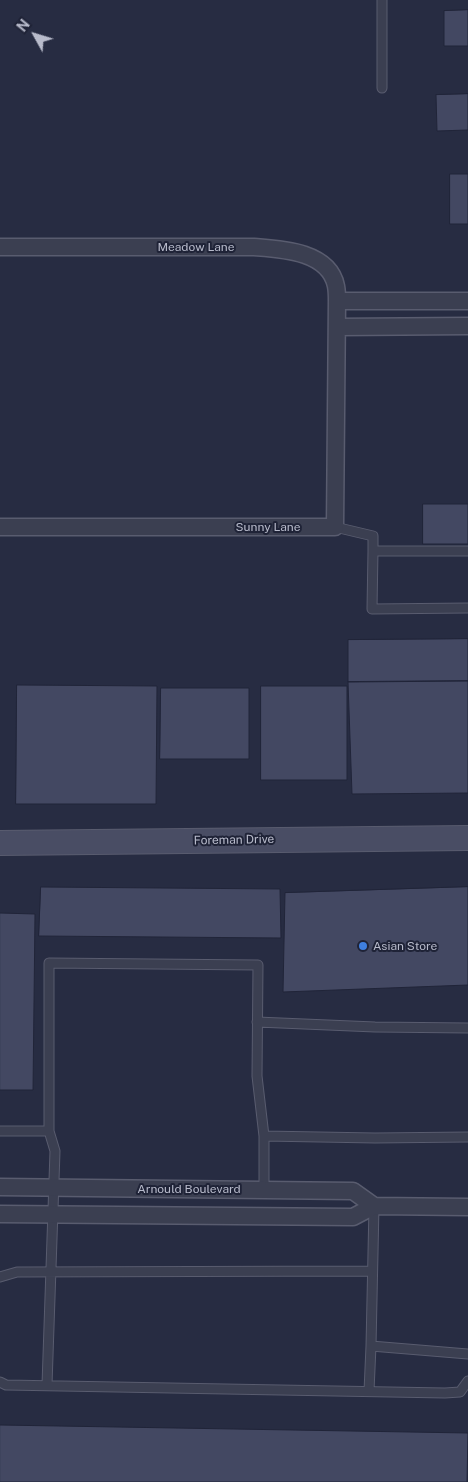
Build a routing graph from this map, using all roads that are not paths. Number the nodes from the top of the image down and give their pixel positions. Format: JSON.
{"nodes":[{"id":1,"x":382,"y":0,"type":"edge"},
{"id":2,"x":382,"y":88,"type":"dead end"},
{"id":3,"x":0,"y":247,"type":"edge"},
{"id":4,"x":337,"y":301,"type":"junction"},
{"id":5,"x":468,"y":301,"type":"edge"},
{"id":6,"x":468,"y":326,"type":"edge"},
{"id":7,"x":337,"y":327,"type":"junction"},
{"id":8,"x":0,"y":526,"type":"edge"},
{"id":9,"x":335,"y":528,"type":"junction"},
{"id":10,"x":373,"y":551,"type":"junction"},
{"id":11,"x":468,"y":551,"type":"edge"},
{"id":12,"x":468,"y":608,"type":"edge"},
{"id":13,"x":468,"y":838,"type":"edge"},
{"id":14,"x":0,"y":843,"type":"edge"},
{"id":15,"x":257,"y":1022,"type":"junction"},
{"id":16,"x":468,"y":1028,"type":"edge"},
{"id":17,"x":0,"y":1131,"type":"edge"},
{"id":18,"x":49,"y":1131,"type":"junction"},
{"id":19,"x":264,"y":1136,"type":"junction"},
{"id":20,"x":468,"y":1137,"type":"edge"},
{"id":21,"x":0,"y":1187,"type":"edge"},
{"id":22,"x":53,"y":1188,"type":"junction"},
{"id":23,"x":264,"y":1189,"type":"junction"},
{"id":24,"x":374,"y":1206,"type":"junction"},
{"id":25,"x":468,"y":1207,"type":"edge"},
{"id":26,"x":0,"y":1214,"type":"edge"},
{"id":27,"x":53,"y":1214,"type":"junction"},
{"id":28,"x":372,"y":1271,"type":"junction"},
{"id":29,"x":50,"y":1272,"type":"junction"},
{"id":30,"x":0,"y":1277,"type":"edge"},
{"id":31,"x":371,"y":1346,"type":"junction"},
{"id":32,"x":468,"y":1354,"type":"edge"},
{"id":33,"x":468,"y":1381,"type":"edge"},
{"id":34,"x":0,"y":1382,"type":"edge"},
{"id":35,"x":47,"y":1385,"type":"junction"},
{"id":36,"x":369,"y":1391,"type":"junction"}],
"edges":[{"from":1,"to":2,"type":"lane"},
{"from":3,"to":4,"type":"street","name":"Meadow Lane"},
{"from":4,"to":5,"type":"street"},
{"from":4,"to":7,"type":"street","name":"Meadow Lane"},
{"from":6,"to":7,"type":"street"},
{"from":7,"to":9,"type":"street"},
{"from":8,"to":9,"type":"street","name":"Sunny Lane"},
{"from":9,"to":10,"type":"lane"},
{"from":10,"to":11,"type":"lane"},
{"from":10,"to":12,"type":"lane"},
{"from":13,"to":14,"type":"street","name":"Foreman Drive"},
{"from":15,"to":16,"type":"lane"},
{"from":15,"to":18,"type":"lane"},
{"from":15,"to":19,"type":"lane"},
{"from":17,"to":18,"type":"lane"},
{"from":18,"to":22,"type":"lane"},
{"from":19,"to":20,"type":"lane"},
{"from":19,"to":23,"type":"lane"},
{"from":21,"to":22,"type":"street","name":"Arnould Boulevard"},
{"from":22,"to":23,"type":"street","name":"Arnould Boulevard"},
{"from":22,"to":27,"type":"lane"},
{"from":23,"to":24,"type":"street","name":"Arnould Boulevard"},
{"from":24,"to":25,"type":"street"},
{"from":24,"to":27,"type":"street"},
{"from":24,"to":28,"type":"lane"},
{"from":26,"to":27,"type":"street"},
{"from":27,"to":29,"type":"lane"},
{"from":28,"to":29,"type":"lane"},
{"from":28,"to":31,"type":"lane"},
{"from":29,"to":30,"type":"lane"},
{"from":29,"to":35,"type":"lane"},
{"from":31,"to":32,"type":"lane"},
{"from":31,"to":36,"type":"lane"},
{"from":33,"to":36,"type":"lane"},
{"from":34,"to":35,"type":"lane"},
{"from":35,"to":36,"type":"lane"}]}
